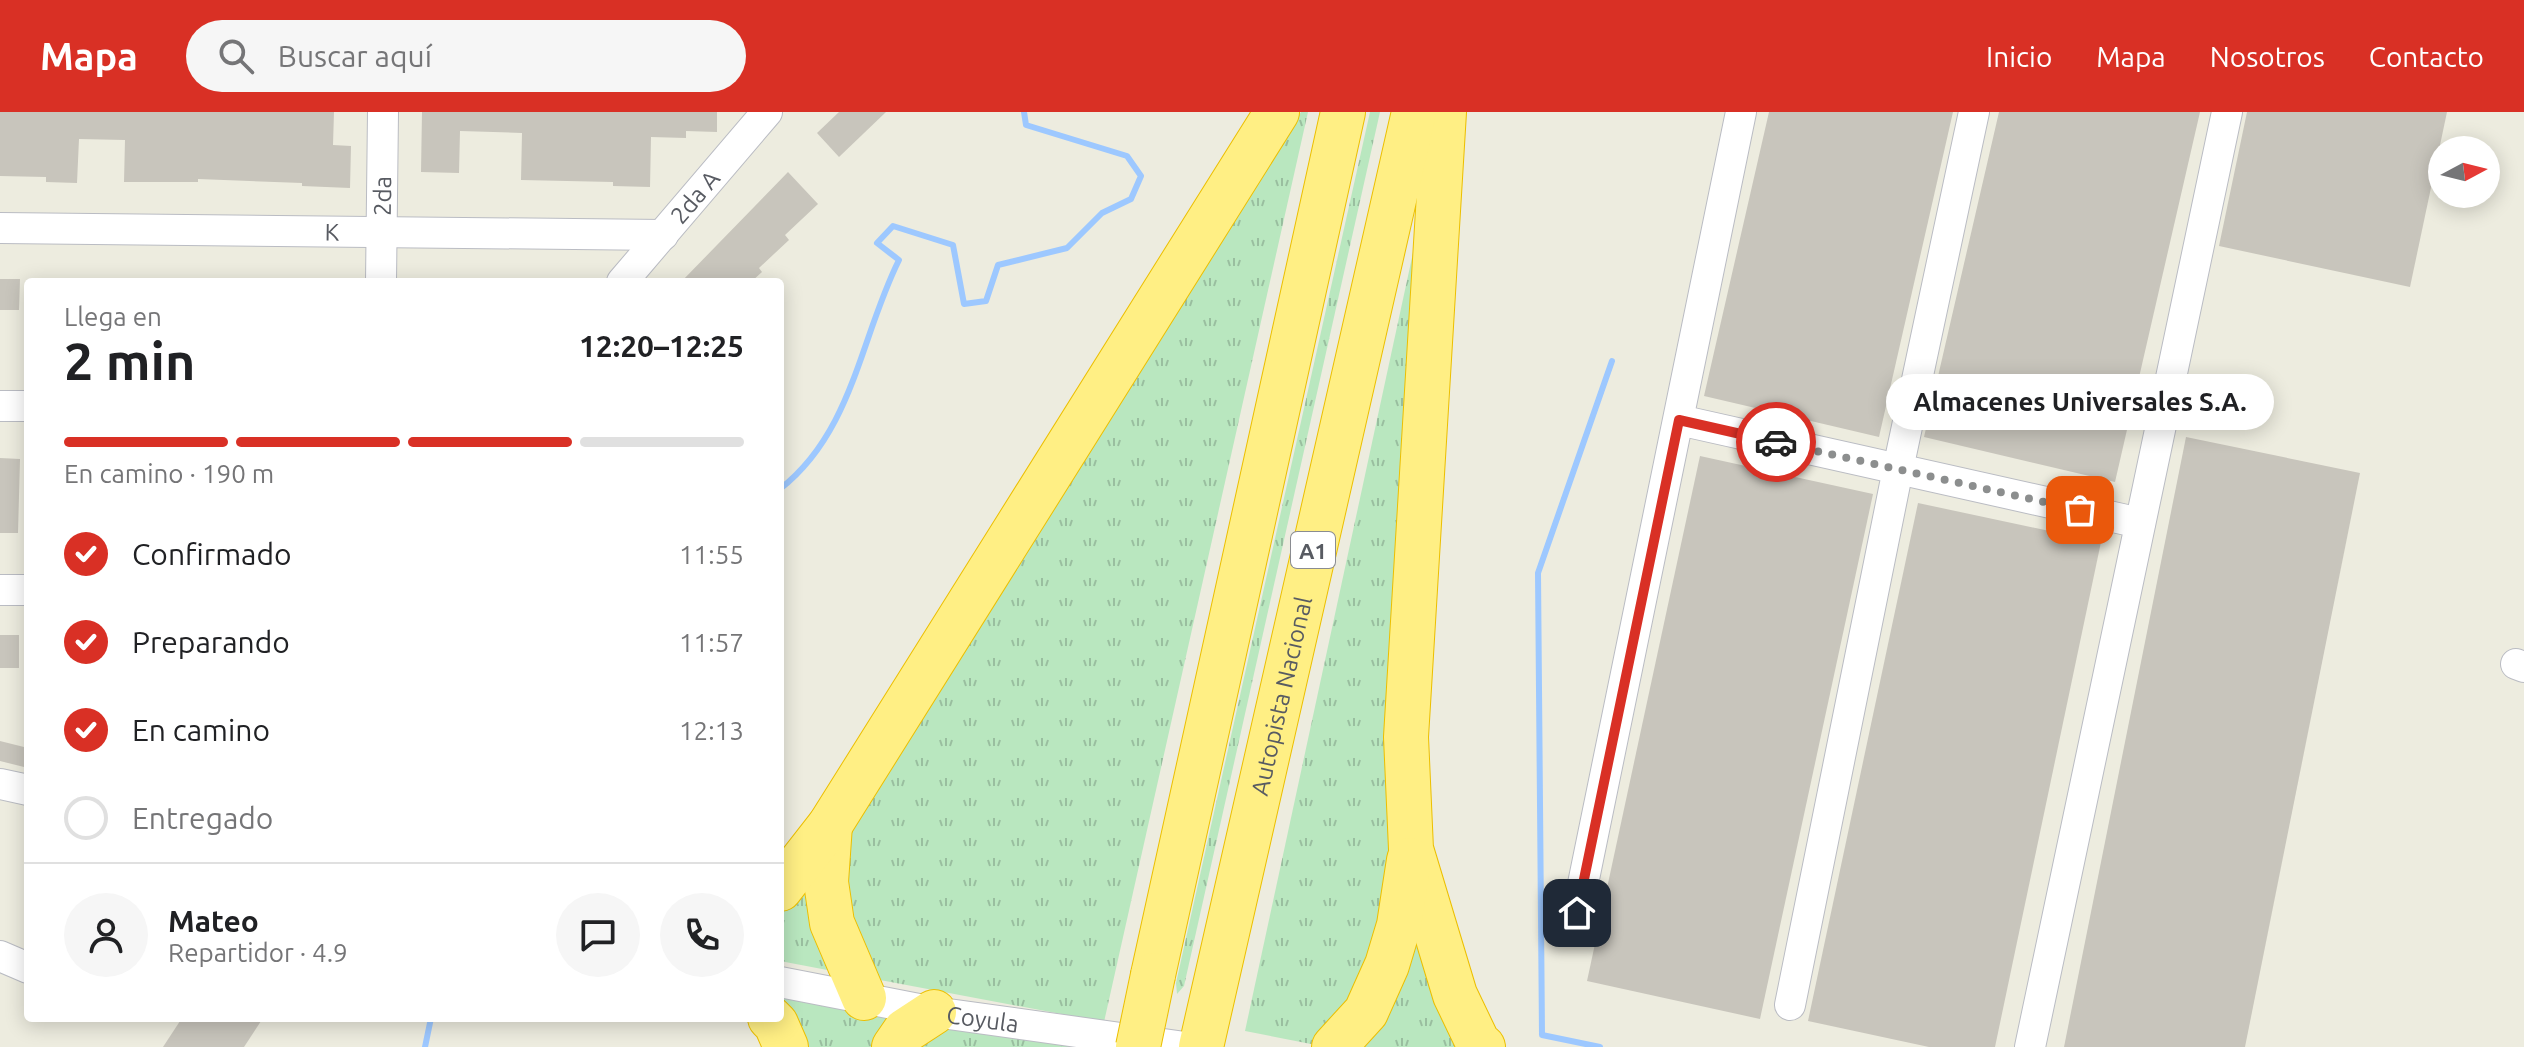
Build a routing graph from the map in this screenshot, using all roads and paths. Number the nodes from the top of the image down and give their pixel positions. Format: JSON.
{"nodes":[{"id":1,"x":383,"y":112,"type":"edge"},
{"id":2,"x":767,"y":112,"type":"edge"},
{"id":3,"x":1277,"y":112,"type":"edge"},
{"id":4,"x":1343,"y":112,"type":"edge"},
{"id":5,"x":1414,"y":112,"type":"edge"},
{"id":6,"x":1444,"y":112,"type":"edge"},
{"id":7,"x":1741,"y":112,"type":"edge"},
{"id":8,"x":1974,"y":112,"type":"edge"},
{"id":9,"x":2227,"y":112,"type":"edge"},
{"id":10,"x":0,"y":228,"type":"edge"},
{"id":11,"x":381,"y":234,"type":"junction"},
{"id":12,"x":663,"y":235,"type":"junction"},
{"id":13,"x":381,"y":278,"type":"edge"},
{"id":14,"x":625,"y":278,"type":"edge"},
{"id":15,"x":0,"y":406,"type":"edge"},
{"id":16,"x":24,"y":406,"type":"edge"},
{"id":17,"x":1679,"y":420,"type":"junction"},
{"id":18,"x":1898,"y":469,"type":"junction"},
{"id":19,"x":2140,"y":523,"type":"junction"},
{"id":20,"x":0,"y":590,"type":"edge"},
{"id":21,"x":24,"y":590,"type":"edge"},
{"id":22,"x":0,"y":784,"type":"edge"},
{"id":23,"x":24,"y":789,"type":"edge"},
{"id":24,"x":830,"y":825,"type":"junction"},
{"id":25,"x":1411,"y":849,"type":"junction"},
{"id":26,"x":784,"y":884,"type":"edge"},
{"id":27,"x":1577,"y":913,"type":"dead end"},
{"id":28,"x":0,"y":956,"type":"edge"},
{"id":29,"x":24,"y":966,"type":"edge"},
{"id":30,"x":784,"y":983,"type":"edge"},
{"id":31,"x":864,"y":998,"type":"junction"},
{"id":32,"x":1790,"y":1005,"type":"dead end"},
{"id":33,"x":934,"y":1012,"type":"junction"},
{"id":34,"x":774,"y":1022,"type":"edge"},
{"id":35,"x":786,"y":1047,"type":"edge"},
{"id":36,"x":894,"y":1047,"type":"edge"},
{"id":37,"x":1138,"y":1047,"type":"edge"},
{"id":38,"x":1185,"y":1047,"type":"edge"},
{"id":39,"x":1201,"y":1047,"type":"edge"},
{"id":40,"x":1334,"y":1047,"type":"edge"},
{"id":41,"x":1483,"y":1047,"type":"edge"},
{"id":42,"x":2030,"y":1047,"type":"edge"}],
"edges":[{"from":1,"to":11,"type":"street","name":"2da"},
{"from":2,"to":12,"type":"street","name":"2da A"},
{"from":3,"to":24,"type":"highway"},
{"from":4,"to":37,"type":"highway","bridge":true},
{"from":5,"to":39,"type":"highway","name":"Autopista Nacional","number":"A1"},
{"from":6,"to":25,"type":"highway"},
{"from":7,"to":17,"type":"street"},
{"from":8,"to":18,"type":"street"},
{"from":9,"to":19,"type":"street"},
{"from":10,"to":11,"type":"street","name":"K"},
{"from":11,"to":12,"type":"street","name":"K"},
{"from":11,"to":13,"type":"street","name":"2da"},
{"from":12,"to":14,"type":"street","name":"2da A"},
{"from":15,"to":16,"type":"street"},
{"from":17,"to":18,"type":"street"},
{"from":17,"to":27,"type":"street"},
{"from":18,"to":19,"type":"street"},
{"from":18,"to":32,"type":"street"},
{"from":19,"to":42,"type":"street"},
{"from":20,"to":21,"type":"street"},
{"from":22,"to":23,"type":"street"},
{"from":24,"to":26,"type":"highway"},
{"from":24,"to":31,"type":"highway"},
{"from":25,"to":40,"type":"highway"},
{"from":25,"to":41,"type":"highway"},
{"from":28,"to":29,"type":"street"},
{"from":30,"to":31,"type":"street","name":"Coyula"},
{"from":31,"to":33,"type":"street","name":"Coyula"},
{"from":33,"to":36,"type":"highway"},
{"from":33,"to":38,"type":"street","name":"Coyula"},
{"from":34,"to":35,"type":"highway"}]}
